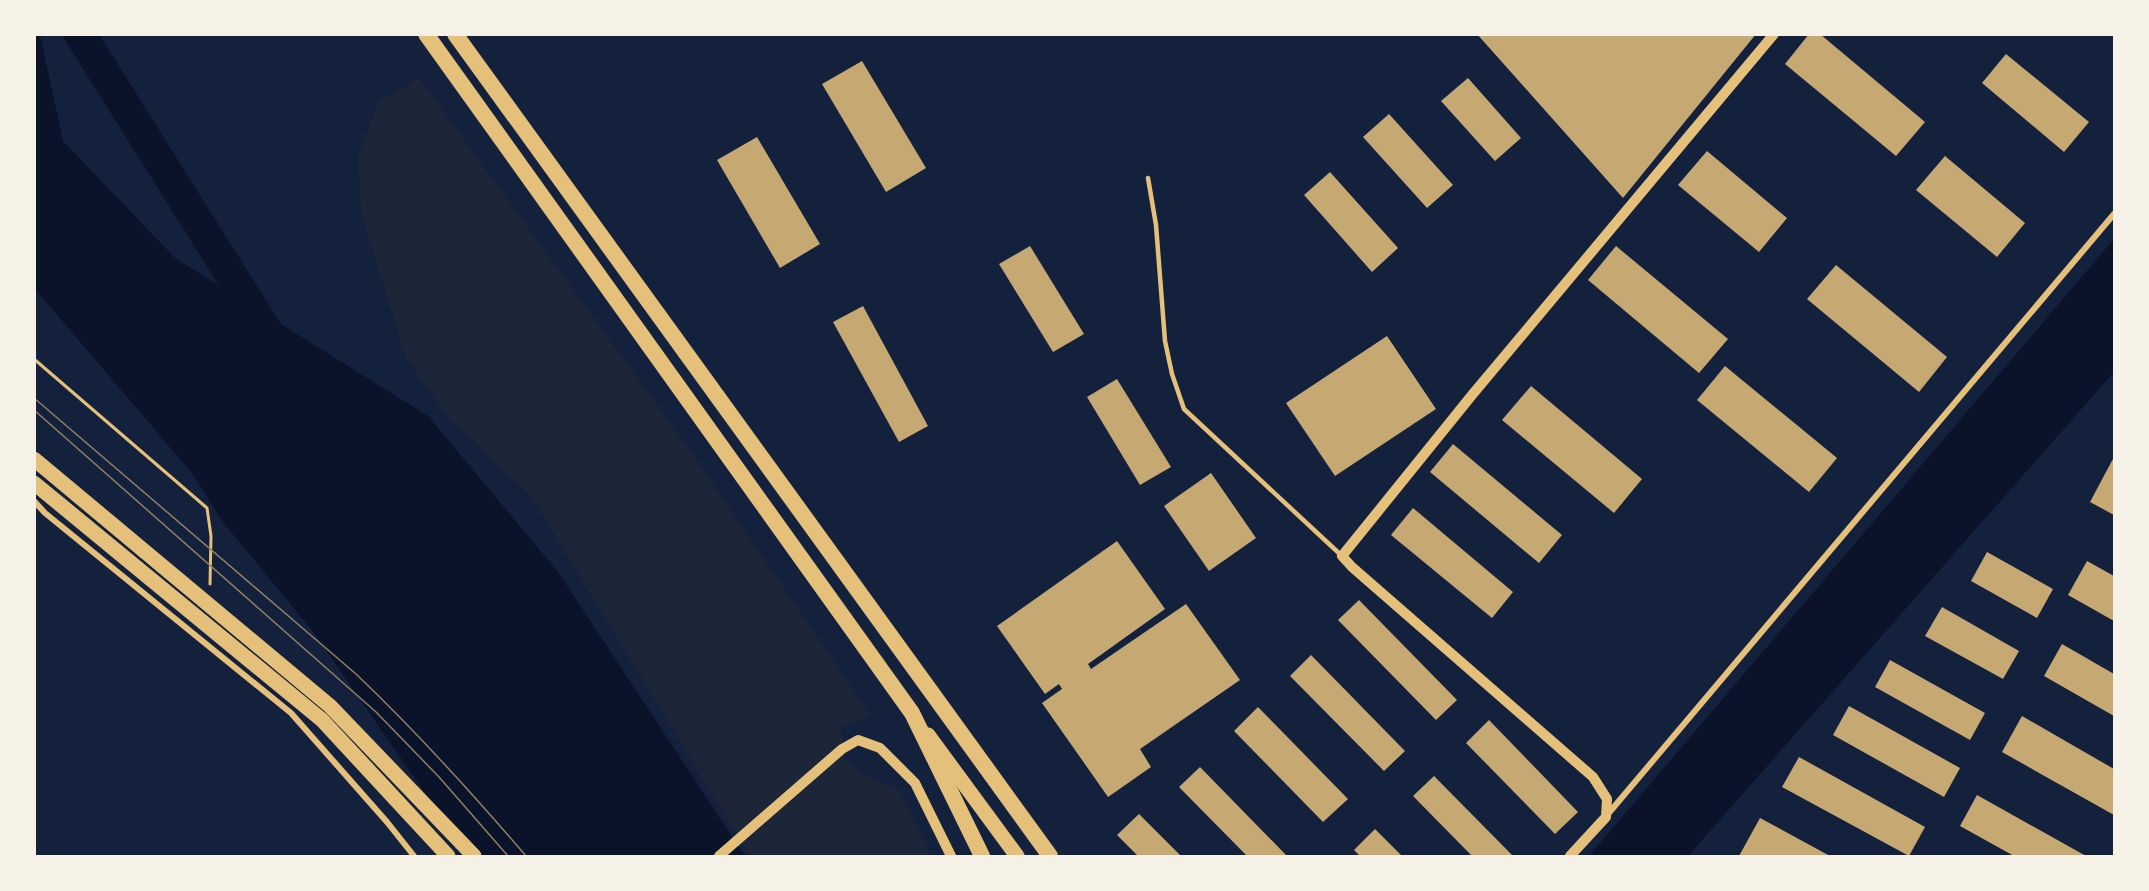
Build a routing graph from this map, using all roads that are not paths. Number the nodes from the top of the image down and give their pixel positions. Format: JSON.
{"nodes":[{"id":1,"x":426,"y":34,"type":"edge"},
{"id":2,"x":455,"y":34,"type":"edge"},
{"id":3,"x":1774,"y":34,"type":"edge"},
{"id":4,"x":1148,"y":178,"type":"dead end"},
{"id":5,"x":2115,"y":214,"type":"edge"},
{"id":6,"x":34,"y":459,"type":"edge"},
{"id":7,"x":34,"y":483,"type":"edge"},
{"id":8,"x":34,"y":501,"type":"edge"},
{"id":9,"x":1342,"y":556,"type":"junction"},
{"id":10,"x":912,"y":713,"type":"junction"},
{"id":11,"x":1606,"y":817,"type":"junction"},
{"id":12,"x":414,"y":856,"type":"edge"},
{"id":13,"x":448,"y":856,"type":"edge"},
{"id":14,"x":474,"y":856,"type":"edge"},
{"id":15,"x":719,"y":856,"type":"edge"},
{"id":16,"x":951,"y":856,"type":"edge"},
{"id":17,"x":982,"y":856,"type":"edge"},
{"id":18,"x":1017,"y":856,"type":"edge"},
{"id":19,"x":1050,"y":856,"type":"edge"},
{"id":20,"x":1570,"y":856,"type":"edge"}],
"edges":[{"from":1,"to":10,"type":"highway"},
{"from":2,"to":19,"type":"highway"},
{"from":3,"to":9,"type":"street"},
{"from":4,"to":9,"type":"lane"},
{"from":5,"to":11,"type":"street"},
{"from":6,"to":14,"type":"main road"},
{"from":7,"to":13,"type":"main road"},
{"from":8,"to":12,"type":"street"},
{"from":9,"to":11,"type":"street"},
{"from":10,"to":17,"type":"highway"},
{"from":10,"to":18,"type":"main road"},
{"from":11,"to":20,"type":"street"},
{"from":15,"to":16,"type":"street"}]}
